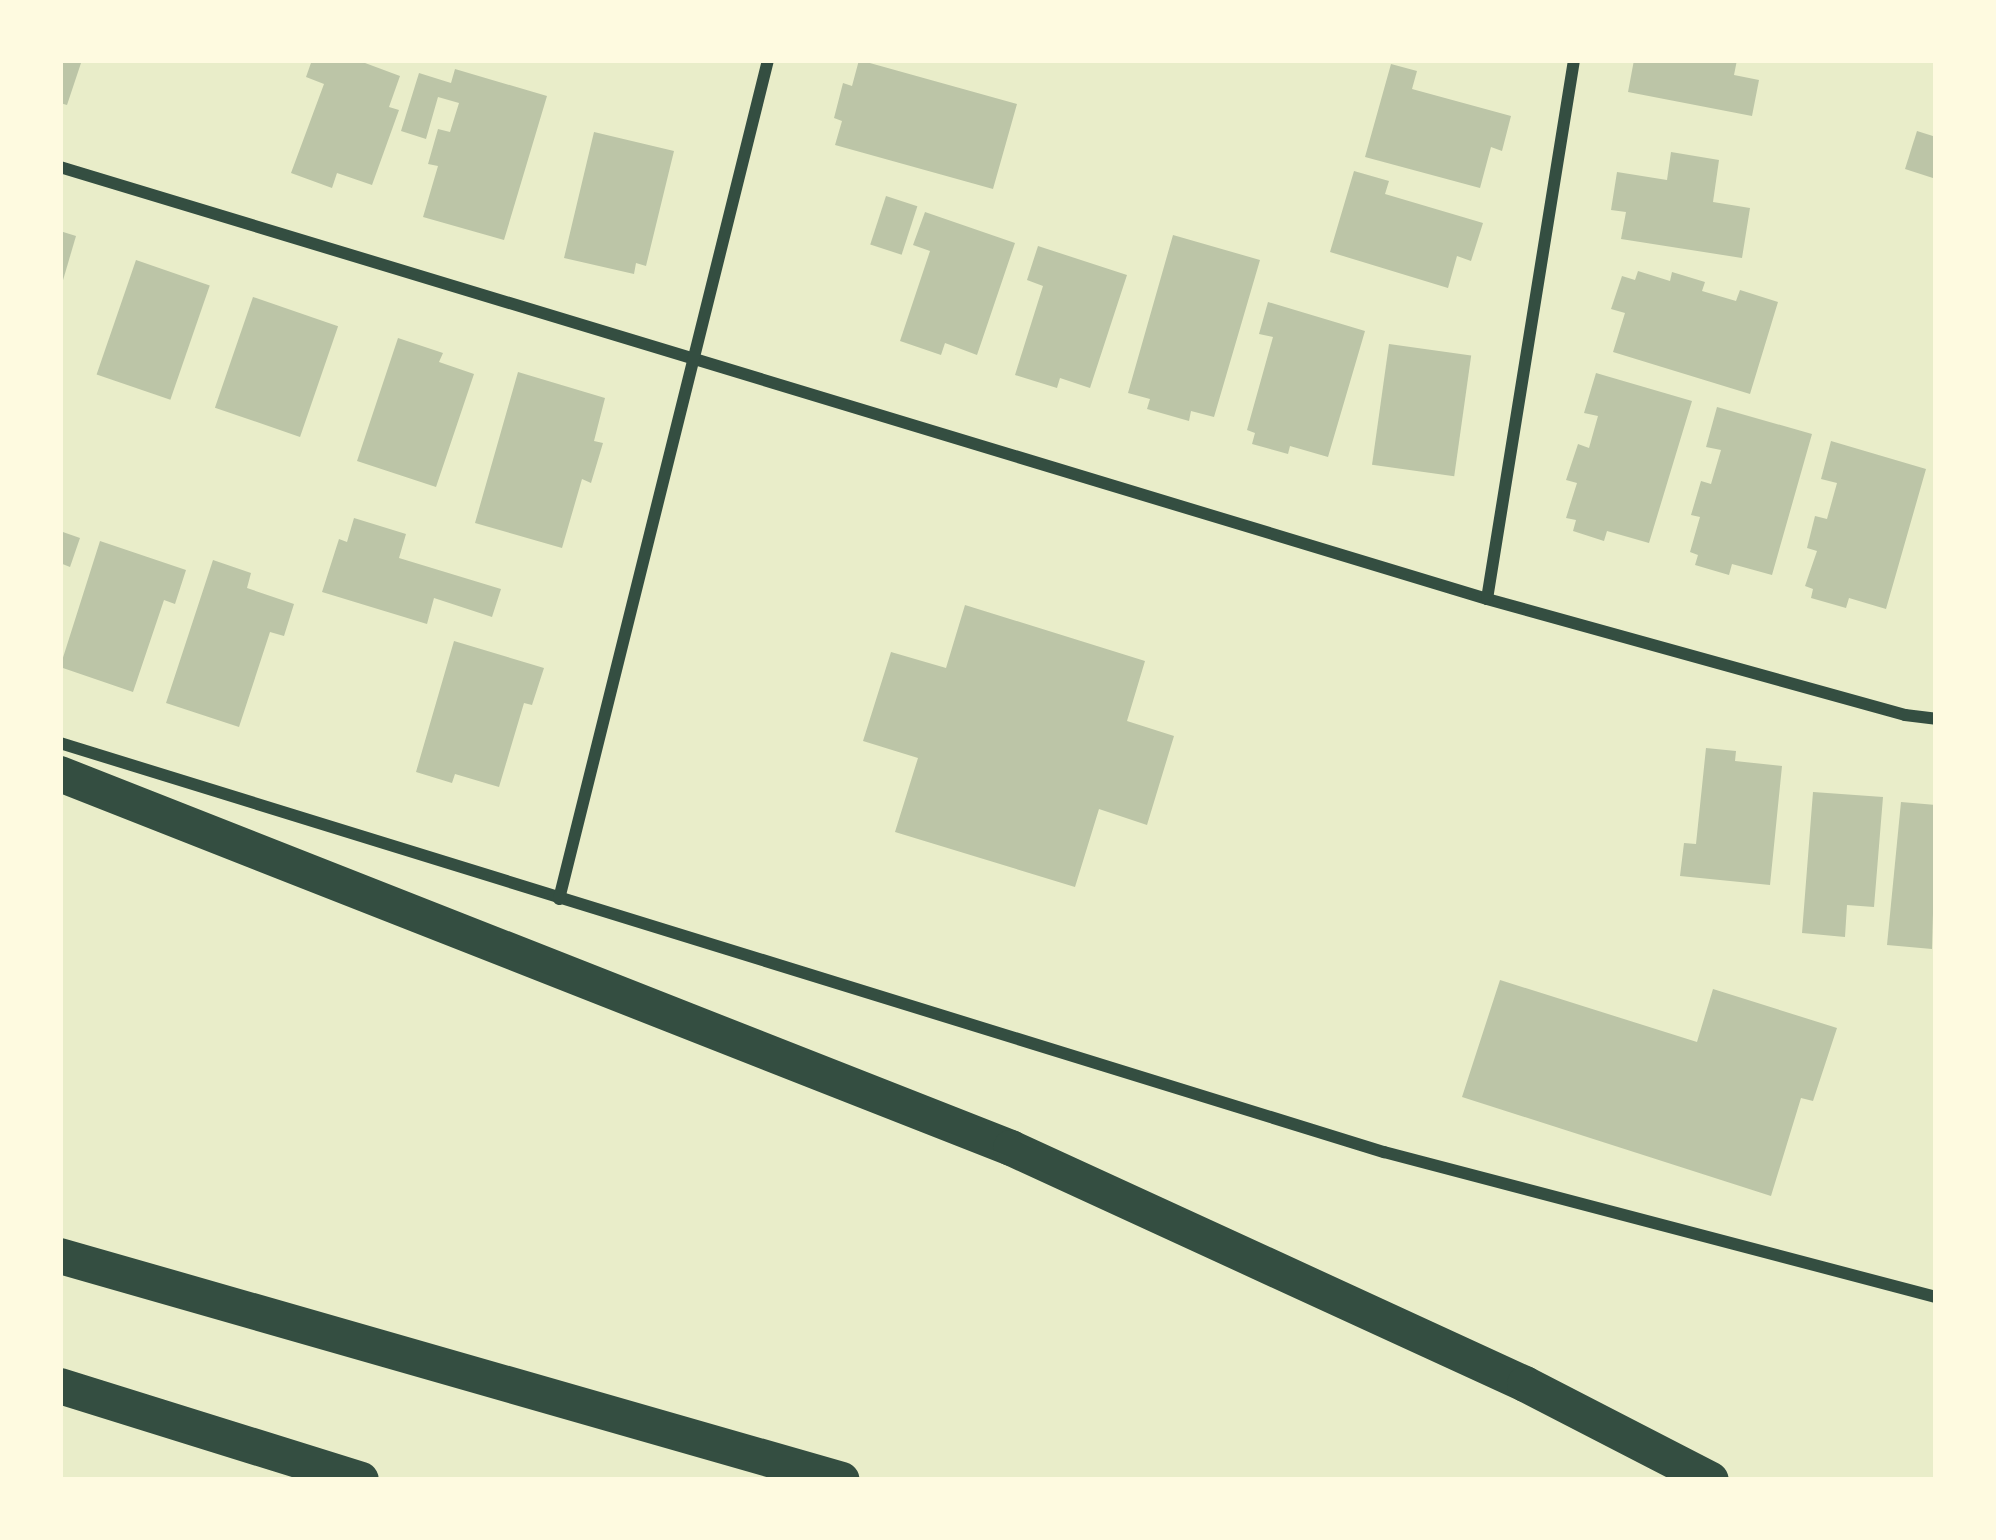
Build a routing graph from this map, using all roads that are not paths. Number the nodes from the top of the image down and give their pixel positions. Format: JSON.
{"nodes":[{"id":1,"x":768,"y":60,"type":"edge"},
{"id":2,"x":1574,"y":60,"type":"edge"},
{"id":3,"x":60,"y":167,"type":"edge"},
{"id":4,"x":692,"y":360,"type":"junction"},
{"id":5,"x":1487,"y":599,"type":"junction"},
{"id":6,"x":1936,"y":719,"type":"edge"},
{"id":7,"x":60,"y":743,"type":"edge"},
{"id":8,"x":60,"y":773,"type":"edge"},
{"id":9,"x":559,"y":899,"type":"junction"},
{"id":10,"x":60,"y":1256,"type":"edge"},
{"id":11,"x":1936,"y":1297,"type":"edge"},
{"id":12,"x":60,"y":1386,"type":"edge"},
{"id":13,"x":361,"y":1480,"type":"edge"},
{"id":14,"x":842,"y":1480,"type":"edge"},
{"id":15,"x":1711,"y":1480,"type":"edge"}],
"edges":[{"from":1,"to":4,"type":"street"},
{"from":2,"to":5,"type":"street"},
{"from":3,"to":4,"type":"street"},
{"from":4,"to":5,"type":"street"},
{"from":4,"to":9,"type":"street"},
{"from":5,"to":6,"type":"street"},
{"from":7,"to":9,"type":"street"},
{"from":8,"to":15,"type":"highway"},
{"from":9,"to":11,"type":"street"},
{"from":10,"to":14,"type":"highway"},
{"from":12,"to":13,"type":"highway"}]}
